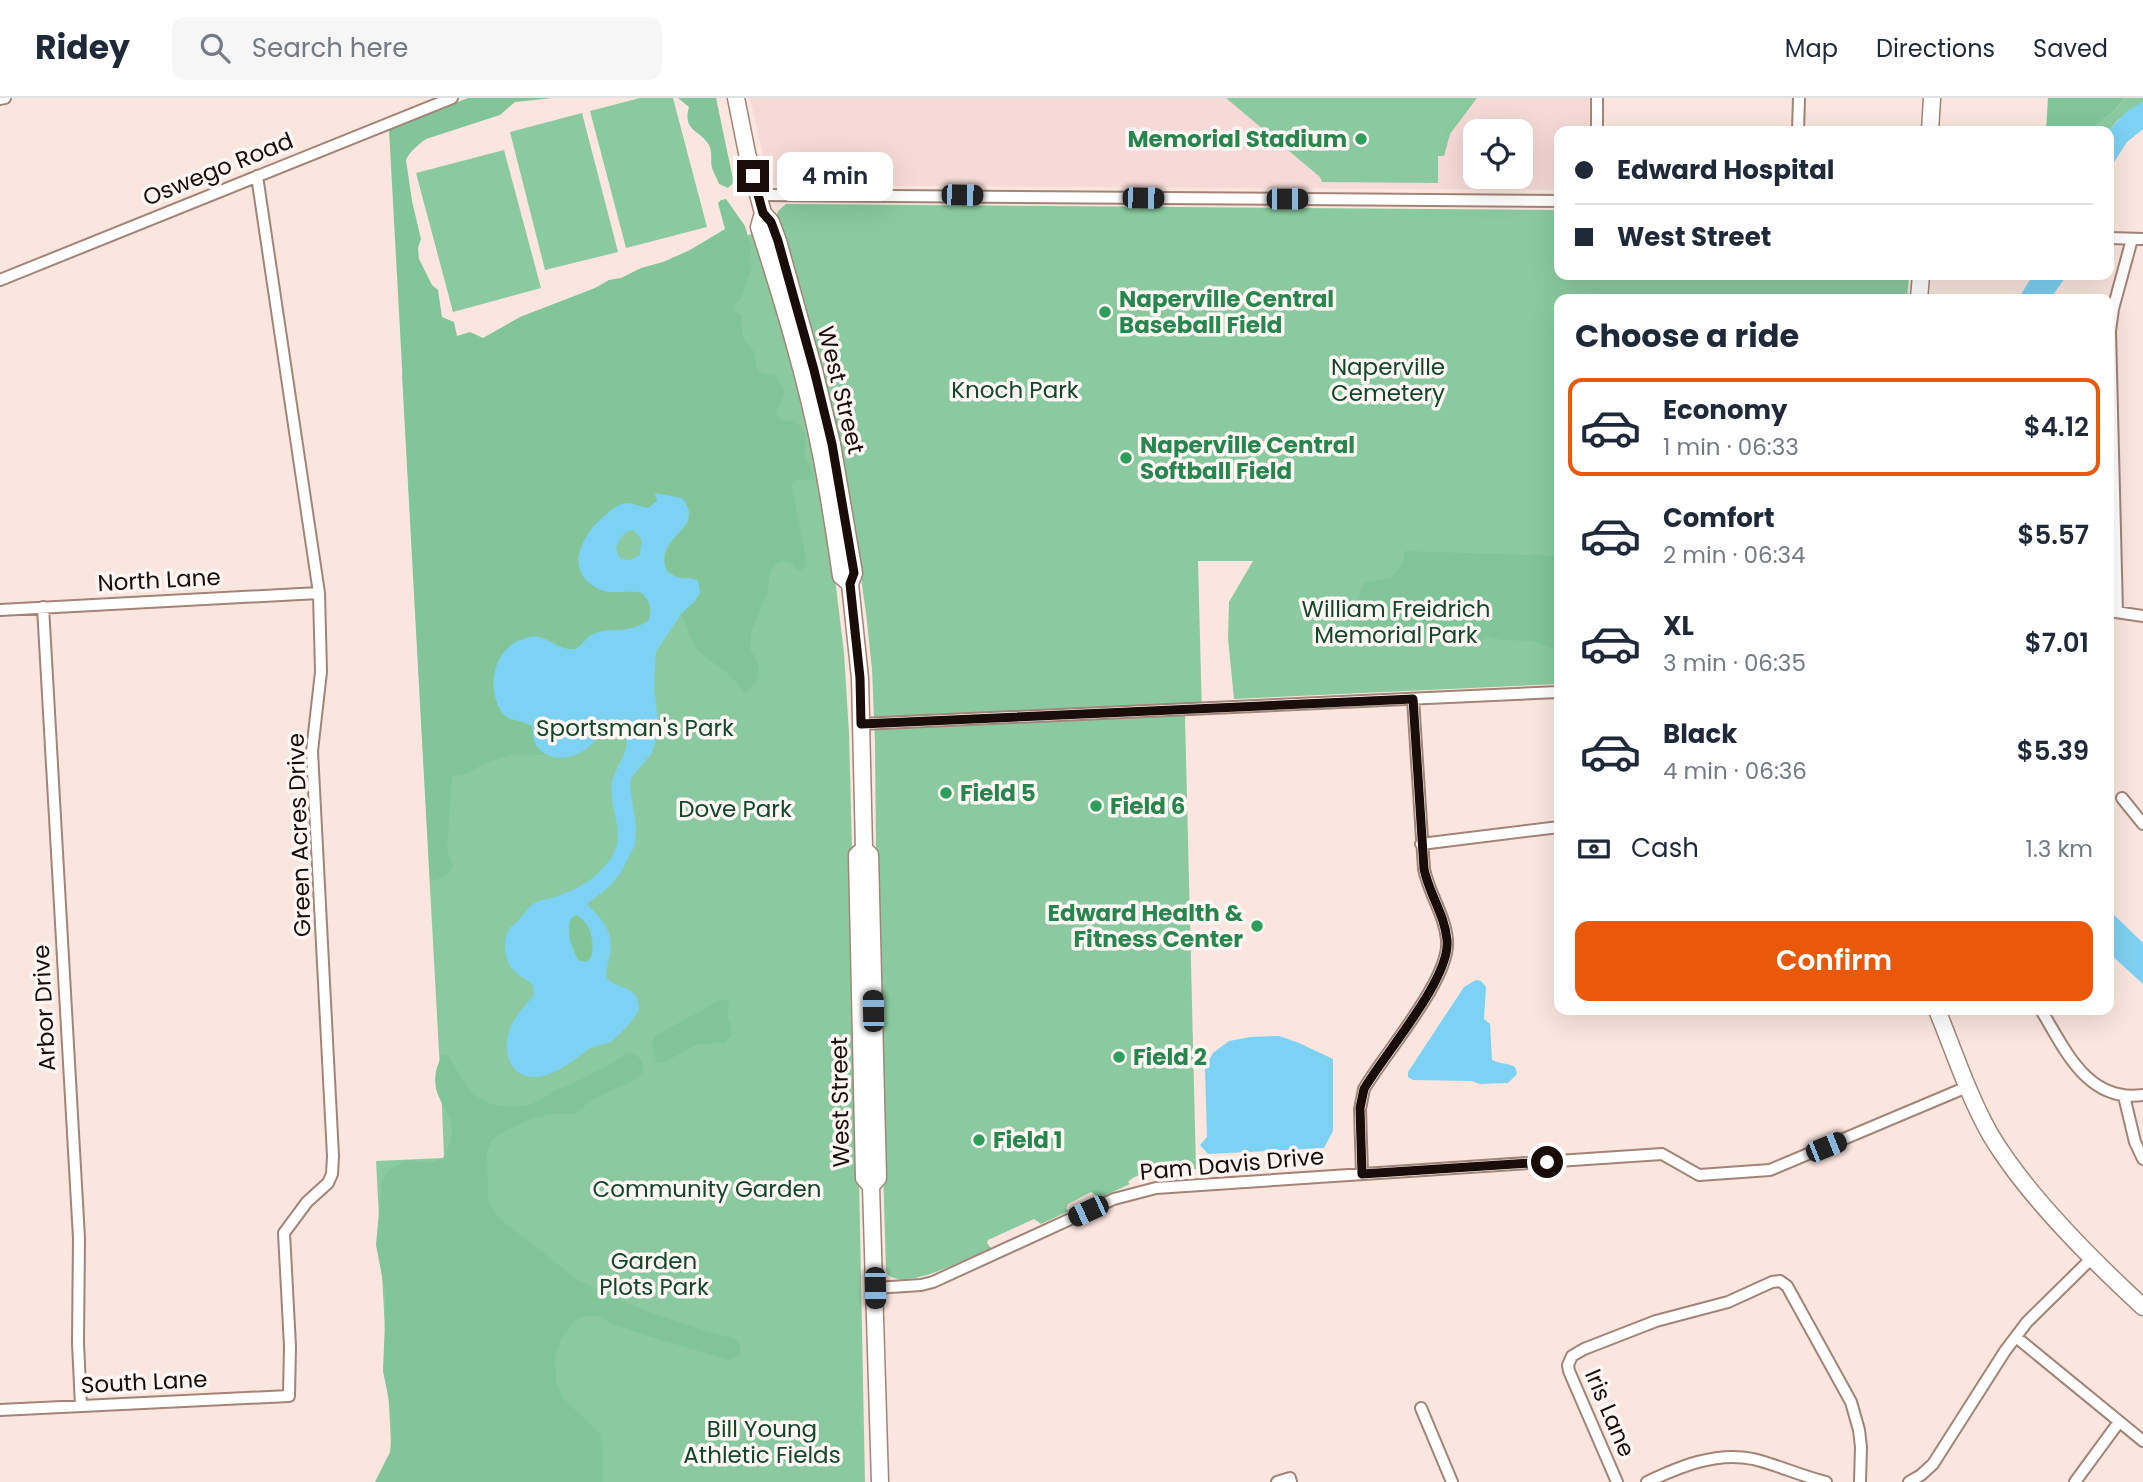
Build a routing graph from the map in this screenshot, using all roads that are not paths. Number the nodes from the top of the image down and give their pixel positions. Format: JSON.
{"nodes":[{"id":1,"x":452,"y":98,"type":"edge"},
{"id":2,"x":736,"y":98,"type":"edge"},
{"id":3,"x":1597,"y":98,"type":"edge"},
{"id":4,"x":1798,"y":98,"type":"edge"},
{"id":5,"x":1932,"y":98,"type":"edge"},
{"id":6,"x":1597,"y":126,"type":"edge"},
{"id":7,"x":1798,"y":126,"type":"edge"},
{"id":8,"x":1930,"y":126,"type":"edge"},
{"id":9,"x":257,"y":176,"type":"junction"},
{"id":10,"x":758,"y":195,"type":"junction"},
{"id":11,"x":1554,"y":201,"type":"edge"},
{"id":12,"x":2114,"y":238,"type":"edge"},
{"id":13,"x":2138,"y":239,"type":"edge"},
{"id":14,"x":0,"y":280,"type":"edge"},
{"id":15,"x":2114,"y":306,"type":"edge"},
{"id":16,"x":319,"y":593,"type":"junction"},
{"id":17,"x":43,"y":607,"type":"junction"},
{"id":18,"x":0,"y":610,"type":"edge"},
{"id":19,"x":2114,"y":611,"type":"edge"},
{"id":20,"x":2143,"y":616,"type":"edge"},
{"id":21,"x":1554,"y":692,"type":"edge"},
{"id":22,"x":1413,"y":699,"type":"junction"},
{"id":23,"x":861,"y":724,"type":"junction"},
{"id":24,"x":2122,"y":798,"type":"dead end"},
{"id":25,"x":2143,"y":824,"type":"edge"},
{"id":26,"x":1554,"y":828,"type":"edge"},
{"id":27,"x":1421,"y":844,"type":"junction"},
{"id":28,"x":1939,"y":1015,"type":"edge"},
{"id":29,"x":2043,"y":1015,"type":"edge"},
{"id":30,"x":1967,"y":1087,"type":"junction"},
{"id":31,"x":2143,"y":1095,"type":"edge"},
{"id":32,"x":2124,"y":1097,"type":"junction"},
{"id":33,"x":2143,"y":1159,"type":"edge"},
{"id":34,"x":1362,"y":1174,"type":"junction"},
{"id":35,"x":2092,"y":1258,"type":"junction"},
{"id":36,"x":875,"y":1288,"type":"junction"},
{"id":37,"x":2143,"y":1307,"type":"edge"},
{"id":38,"x":2016,"y":1337,"type":"junction"},
{"id":39,"x":289,"y":1396,"type":"joint"},
{"id":40,"x":81,"y":1406,"type":"junction"},
{"id":41,"x":1421,"y":1409,"type":"dead end"},
{"id":42,"x":0,"y":1410,"type":"edge"},
{"id":43,"x":2119,"y":1422,"type":"junction"},
{"id":44,"x":2143,"y":1441,"type":"edge"},
{"id":45,"x":1290,"y":1480,"type":"edge"},
{"id":46,"x":880,"y":1482,"type":"edge"},
{"id":47,"x":1277,"y":1482,"type":"edge"},
{"id":48,"x":1452,"y":1482,"type":"edge"},
{"id":49,"x":1617,"y":1482,"type":"edge"},
{"id":50,"x":1647,"y":1482,"type":"edge"},
{"id":51,"x":1826,"y":1482,"type":"edge"},
{"id":52,"x":1860,"y":1482,"type":"edge"},
{"id":53,"x":1909,"y":1482,"type":"edge"},
{"id":54,"x":2075,"y":1482,"type":"edge"}],
"edges":[{"from":1,"to":9,"type":"street","name":"Oswego Road"},
{"from":2,"to":10,"type":"street","name":"West Street"},
{"from":3,"to":6,"type":"street"},
{"from":4,"to":7,"type":"street"},
{"from":5,"to":8,"type":"street"},
{"from":9,"to":14,"type":"street","name":"Oswego Road"},
{"from":9,"to":16,"type":"street","name":"Green Acres Drive"},
{"from":10,"to":11,"type":"street"},
{"from":10,"to":23,"type":"street","name":"West Street"},
{"from":12,"to":13,"type":"street"},
{"from":13,"to":15,"type":"street"},
{"from":16,"to":17,"type":"street","name":"North Lane"},
{"from":16,"to":39,"type":"street","name":"Green Acres Drive"},
{"from":17,"to":18,"type":"street","name":"North Lane"},
{"from":17,"to":40,"type":"street","name":"Arbor Drive"},
{"from":19,"to":20,"type":"street"},
{"from":21,"to":22,"type":"street"},
{"from":22,"to":23,"type":"street"},
{"from":22,"to":27,"type":"street"},
{"from":23,"to":36,"type":"street","name":"West Street"},
{"from":24,"to":25,"type":"street"},
{"from":26,"to":27,"type":"street"},
{"from":27,"to":34,"type":"street"},
{"from":28,"to":30,"type":"street"},
{"from":29,"to":32,"type":"street"},
{"from":30,"to":34,"type":"street","name":"Pam Davis Drive"},
{"from":30,"to":35,"type":"street"},
{"from":31,"to":32,"type":"street"},
{"from":32,"to":33,"type":"street"},
{"from":34,"to":36,"type":"street","name":"Pam Davis Drive"},
{"from":35,"to":37,"type":"street"},
{"from":35,"to":38,"type":"street"},
{"from":36,"to":46,"type":"street","name":"West Street"},
{"from":38,"to":43,"type":"street"},
{"from":38,"to":53,"type":"street"},
{"from":39,"to":40,"type":"street","name":"South Lane"},
{"from":40,"to":42,"type":"street","name":"South Lane"},
{"from":41,"to":48,"type":"street"},
{"from":43,"to":44,"type":"street"},
{"from":43,"to":54,"type":"street"},
{"from":45,"to":47,"type":"street"},
{"from":49,"to":52,"type":"street","name":"Iris Lane"},
{"from":50,"to":51,"type":"street"}]}
